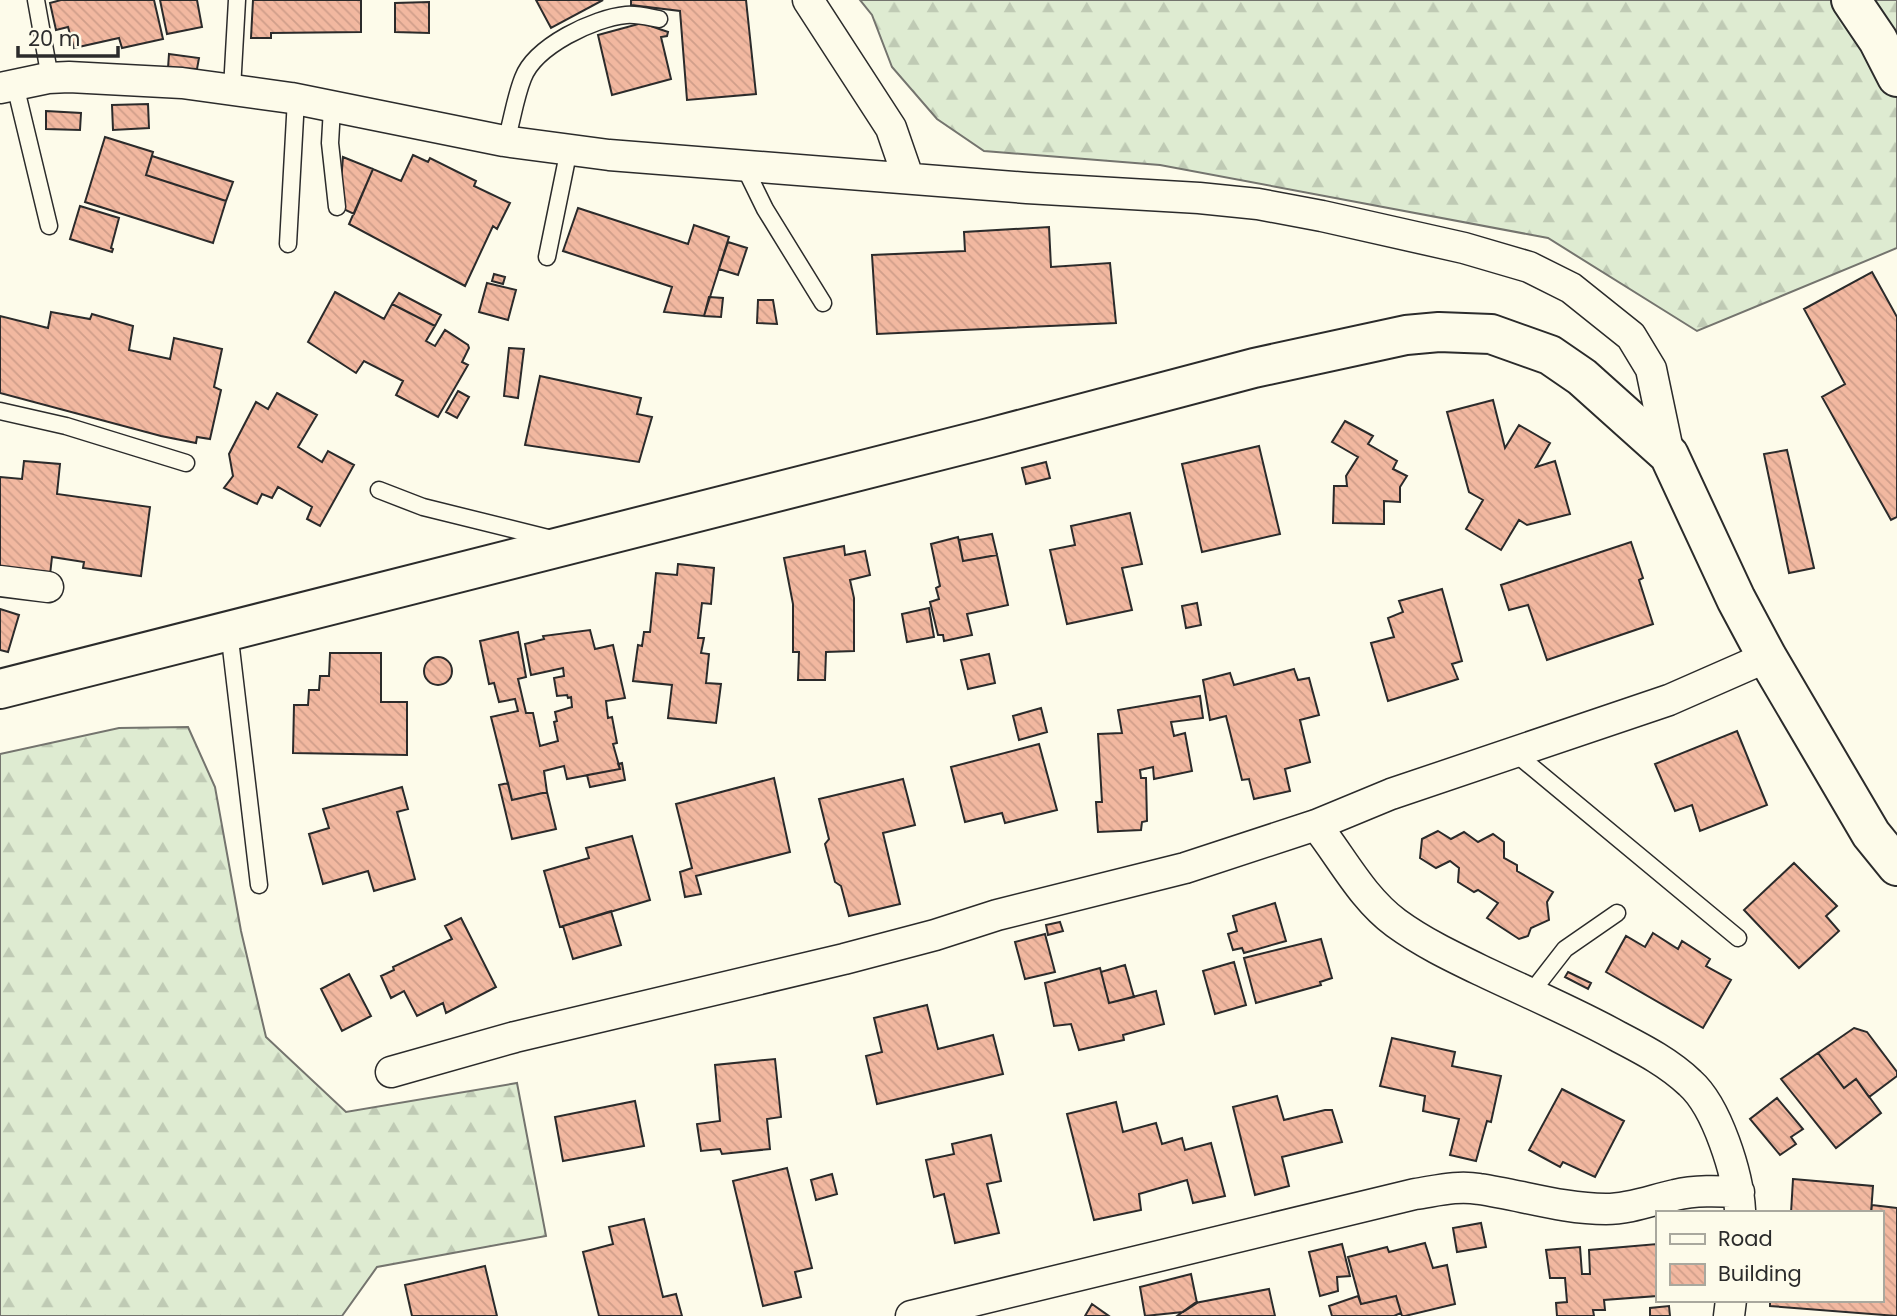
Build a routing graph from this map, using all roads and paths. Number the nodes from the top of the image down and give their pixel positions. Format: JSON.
{"nodes":[{"id":1,"x":36,"y":0,"type":"edge"},
{"id":2,"x":237,"y":0,"type":"edge"},
{"id":3,"x":808,"y":0,"type":"edge"},
{"id":4,"x":1851,"y":0,"type":"edge"},
{"id":5,"x":659,"y":19,"type":"dead end"},
{"id":6,"x":1897,"y":77,"type":"edge"},
{"id":7,"x":51,"y":78,"type":"junction"},
{"id":8,"x":8,"y":87,"type":"edge"},
{"id":9,"x":232,"y":89,"type":"junction"},
{"id":10,"x":296,"y":99,"type":"junction"},
{"id":11,"x":332,"y":108,"type":"junction"},
{"id":12,"x":506,"y":141,"type":"junction"},
{"id":13,"x":569,"y":149,"type":"junction"},
{"id":14,"x":743,"y":164,"type":"junction"},
{"id":15,"x":908,"y":177,"type":"junction"},
{"id":16,"x":337,"y":206,"type":"dead end"},
{"id":17,"x":49,"y":226,"type":"dead end"},
{"id":18,"x":288,"y":244,"type":"dead end"},
{"id":19,"x":547,"y":257,"type":"dead end"},
{"id":20,"x":822,"y":303,"type":"dead end"},
{"id":21,"x":0,"y":411,"type":"edge"},
{"id":22,"x":1670,"y":455,"type":"junction"},
{"id":23,"x":186,"y":463,"type":"dead end"},
{"id":24,"x":379,"y":490,"type":"dead end"},
{"id":25,"x":570,"y":543,"type":"junction"},
{"id":26,"x":0,"y":581,"type":"edge"},
{"id":27,"x":48,"y":587,"type":"dead end"},
{"id":28,"x":229,"y":630,"type":"junction"},
{"id":29,"x":1767,"y":657,"type":"junction"},
{"id":30,"x":0,"y":689,"type":"edge"},
{"id":31,"x":1515,"y":753,"type":"junction"},
{"id":32,"x":1316,"y":825,"type":"junction"},
{"id":33,"x":1897,"y":866,"type":"edge"},
{"id":34,"x":259,"y":885,"type":"dead end"},
{"id":35,"x":1617,"y":913,"type":"dead end"},
{"id":36,"x":1738,"y":938,"type":"dead end"},
{"id":37,"x":1530,"y":994,"type":"junction"},
{"id":38,"x":391,"y":1072,"type":"dead end"},
{"id":39,"x":1740,"y":1202,"type":"edge"},
{"id":40,"x":911,"y":1316,"type":"edge"}],
"edges":[{"from":1,"to":7,"type":"lane"},
{"from":2,"to":9,"type":"lane"},
{"from":3,"to":15,"type":"street"},
{"from":4,"to":6,"type":"main road"},
{"from":5,"to":12,"type":"lane"},
{"from":7,"to":8,"type":"street"},
{"from":7,"to":9,"type":"street"},
{"from":8,"to":17,"type":"lane"},
{"from":9,"to":10,"type":"street"},
{"from":10,"to":11,"type":"street"},
{"from":10,"to":18,"type":"lane"},
{"from":11,"to":12,"type":"street"},
{"from":11,"to":16,"type":"lane"},
{"from":12,"to":13,"type":"street"},
{"from":13,"to":14,"type":"street"},
{"from":13,"to":19,"type":"lane"},
{"from":14,"to":15,"type":"street"},
{"from":14,"to":20,"type":"lane"},
{"from":15,"to":22,"type":"street"},
{"from":21,"to":23,"type":"lane"},
{"from":22,"to":25,"type":"main road"},
{"from":22,"to":29,"type":"main road"},
{"from":24,"to":25,"type":"lane"},
{"from":25,"to":28,"type":"main road"},
{"from":26,"to":27,"type":"street"},
{"from":28,"to":30,"type":"main road"},
{"from":28,"to":34,"type":"lane"},
{"from":29,"to":31,"type":"street"},
{"from":29,"to":33,"type":"main road"},
{"from":31,"to":32,"type":"street"},
{"from":31,"to":36,"type":"lane"},
{"from":32,"to":37,"type":"street"},
{"from":32,"to":38,"type":"street"},
{"from":35,"to":37,"type":"lane"},
{"from":37,"to":39,"type":"street"},
{"from":39,"to":40,"type":"street"}]}
